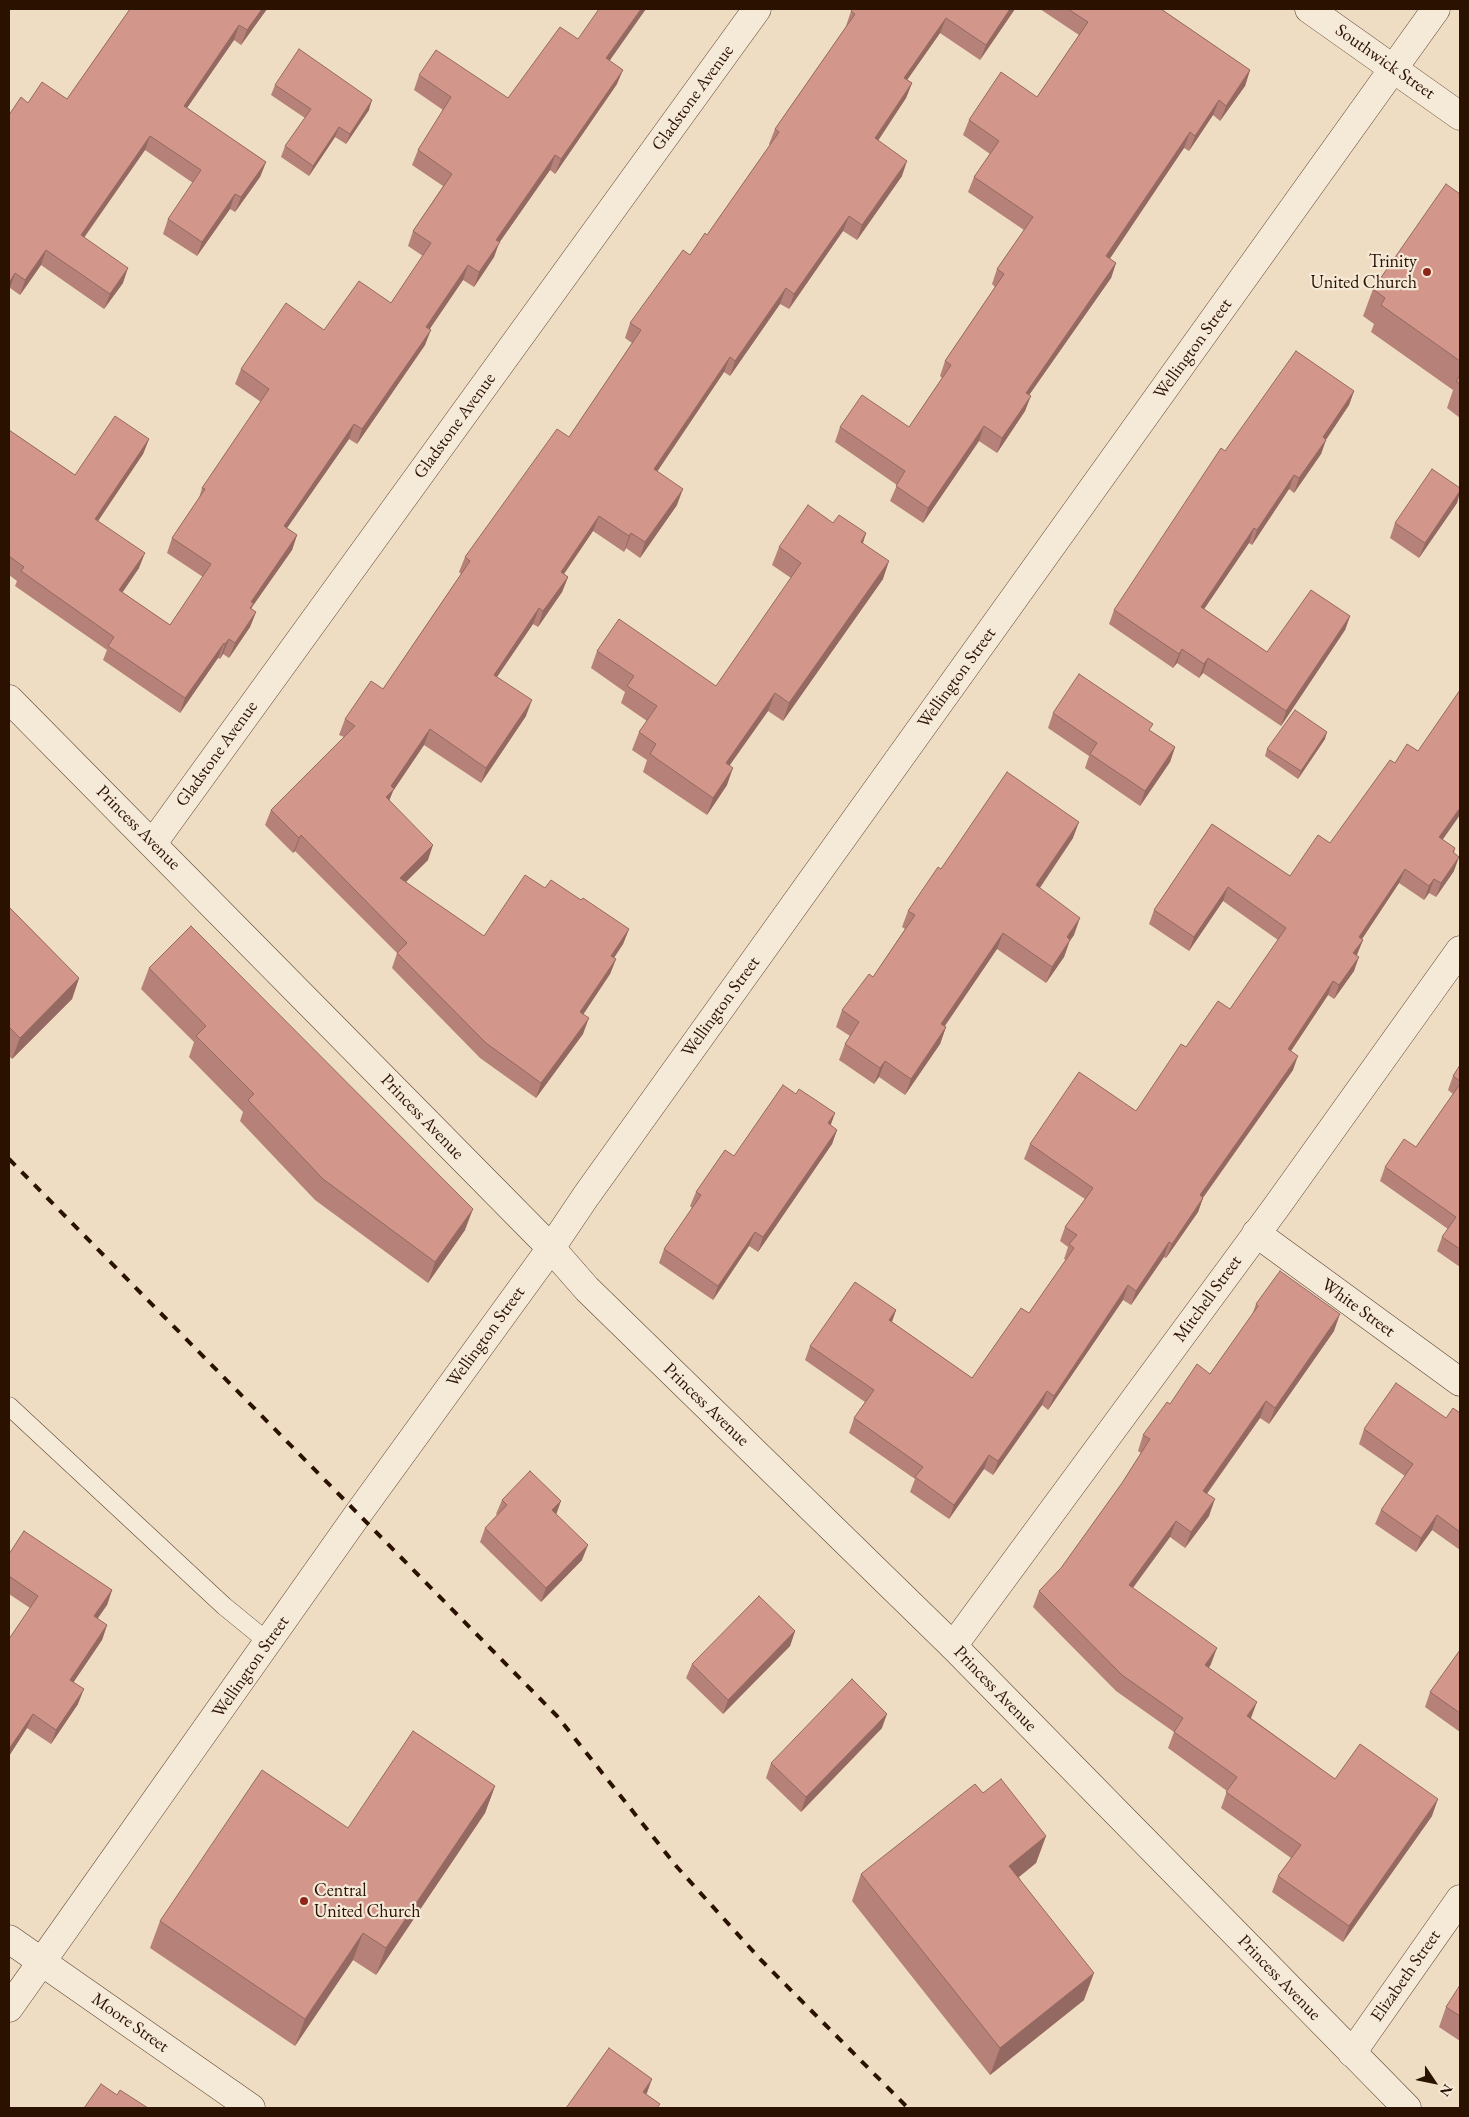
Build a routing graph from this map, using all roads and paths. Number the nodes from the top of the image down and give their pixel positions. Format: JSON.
{"nodes":[{"id":1,"x":757,"y":9,"type":"edge"},
{"id":2,"x":1309,"y":9,"type":"edge"},
{"id":3,"x":1436,"y":9,"type":"edge"},
{"id":4,"x":1393,"y":69,"type":"junction"},
{"id":5,"x":1460,"y":116,"type":"edge"},
{"id":6,"x":9,"y":699,"type":"edge"},
{"id":7,"x":153,"y":843,"type":"junction"},
{"id":8,"x":1460,"y":950,"type":"edge"},
{"id":9,"x":1256,"y":1233,"type":"junction"},
{"id":10,"x":551,"y":1248,"type":"junction"},
{"id":11,"x":1460,"y":1382,"type":"edge"},
{"id":12,"x":9,"y":1406,"type":"edge"},
{"id":13,"x":268,"y":1642,"type":"junction"},
{"id":14,"x":953,"y":1646,"type":"junction"},
{"id":15,"x":1460,"y":1899,"type":"edge"},
{"id":16,"x":9,"y":1939,"type":"edge"},
{"id":17,"x":42,"y":1961,"type":"junction"},
{"id":18,"x":9,"y":2008,"type":"edge"},
{"id":19,"x":1352,"y":2053,"type":"junction"},
{"id":20,"x":251,"y":2108,"type":"edge"},
{"id":21,"x":1407,"y":2108,"type":"edge"}],
"edges":[{"from":1,"to":7,"type":"street","name":"Gladstone Avenue"},
{"from":2,"to":4,"type":"street","name":"Southwick Street"},
{"from":3,"to":4,"type":"street","name":"Wellington Street"},
{"from":4,"to":5,"type":"street","name":"Southwick Street"},
{"from":4,"to":10,"type":"street","name":"Wellington Street"},
{"from":6,"to":7,"type":"street","name":"Princess Avenue"},
{"from":7,"to":10,"type":"street","name":"Princess Avenue"},
{"from":8,"to":9,"type":"street","name":"Mitchell Street"},
{"from":9,"to":11,"type":"street","name":"White Street"},
{"from":9,"to":14,"type":"street","name":"Mitchell Street"},
{"from":10,"to":13,"type":"street","name":"Wellington Street"},
{"from":10,"to":14,"type":"street","name":"Princess Avenue"},
{"from":12,"to":13,"type":"lane"},
{"from":13,"to":17,"type":"street","name":"Wellington Street"},
{"from":14,"to":19,"type":"street","name":"Princess Avenue"},
{"from":15,"to":19,"type":"street","name":"Elizabeth Street"},
{"from":16,"to":17,"type":"street","name":"Moore Street"},
{"from":17,"to":18,"type":"street","name":"Wellington Street"},
{"from":17,"to":20,"type":"street","name":"Moore Street"},
{"from":19,"to":21,"type":"street","name":"Princess Avenue"}]}
